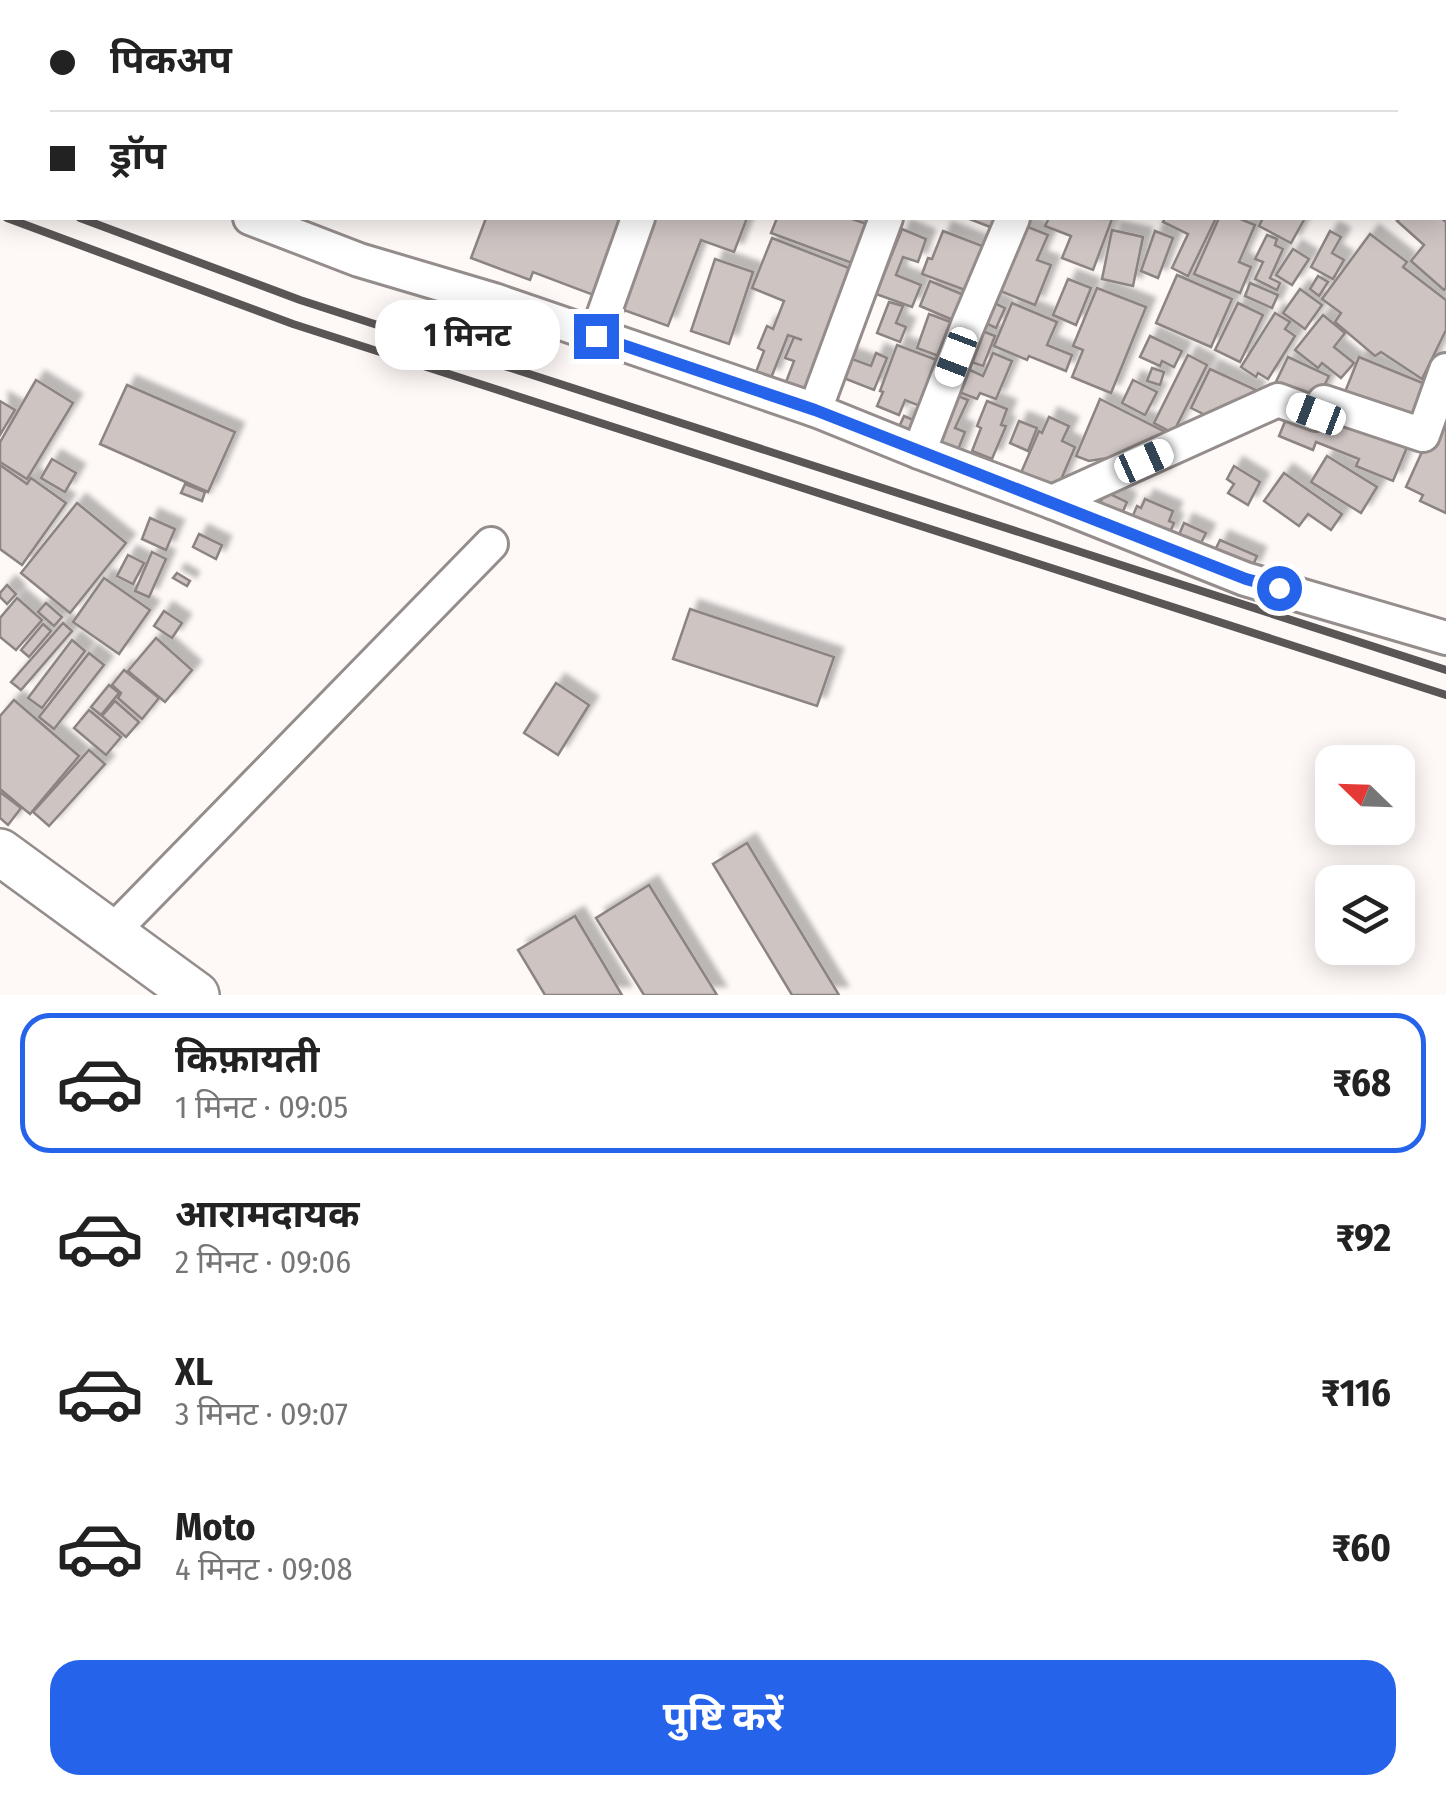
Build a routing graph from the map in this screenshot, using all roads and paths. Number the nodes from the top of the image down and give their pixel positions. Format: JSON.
{"nodes":[{"id":1,"x":255,"y":220,"type":"edge"},
{"id":2,"x":637,"y":220,"type":"edge"},
{"id":3,"x":885,"y":220,"type":"edge"},
{"id":4,"x":1013,"y":220,"type":"edge"},
{"id":5,"x":596,"y":336,"type":"junction"},
{"id":6,"x":1446,"y":370,"type":"edge"},
{"id":7,"x":815,"y":410,"type":"junction"},
{"id":8,"x":919,"y":452,"type":"junction"},
{"id":9,"x":1052,"y":502,"type":"junction"},
{"id":10,"x":492,"y":544,"type":"dead end"},
{"id":11,"x":1446,"y":638,"type":"edge"},
{"id":12,"x":0,"y":852,"type":"edge"},
{"id":13,"x":111,"y":933,"type":"junction"},
{"id":14,"x":196,"y":995,"type":"edge"}],
"edges":[{"from":1,"to":5,"type":"street"},
{"from":2,"to":5,"type":"street"},
{"from":3,"to":7,"type":"street"},
{"from":4,"to":8,"type":"street"},
{"from":5,"to":7,"type":"street"},
{"from":6,"to":9,"type":"street"},
{"from":7,"to":8,"type":"street"},
{"from":8,"to":9,"type":"street"},
{"from":9,"to":11,"type":"street"},
{"from":10,"to":13,"type":"street"},
{"from":12,"to":13,"type":"street"},
{"from":13,"to":14,"type":"street"}]}
